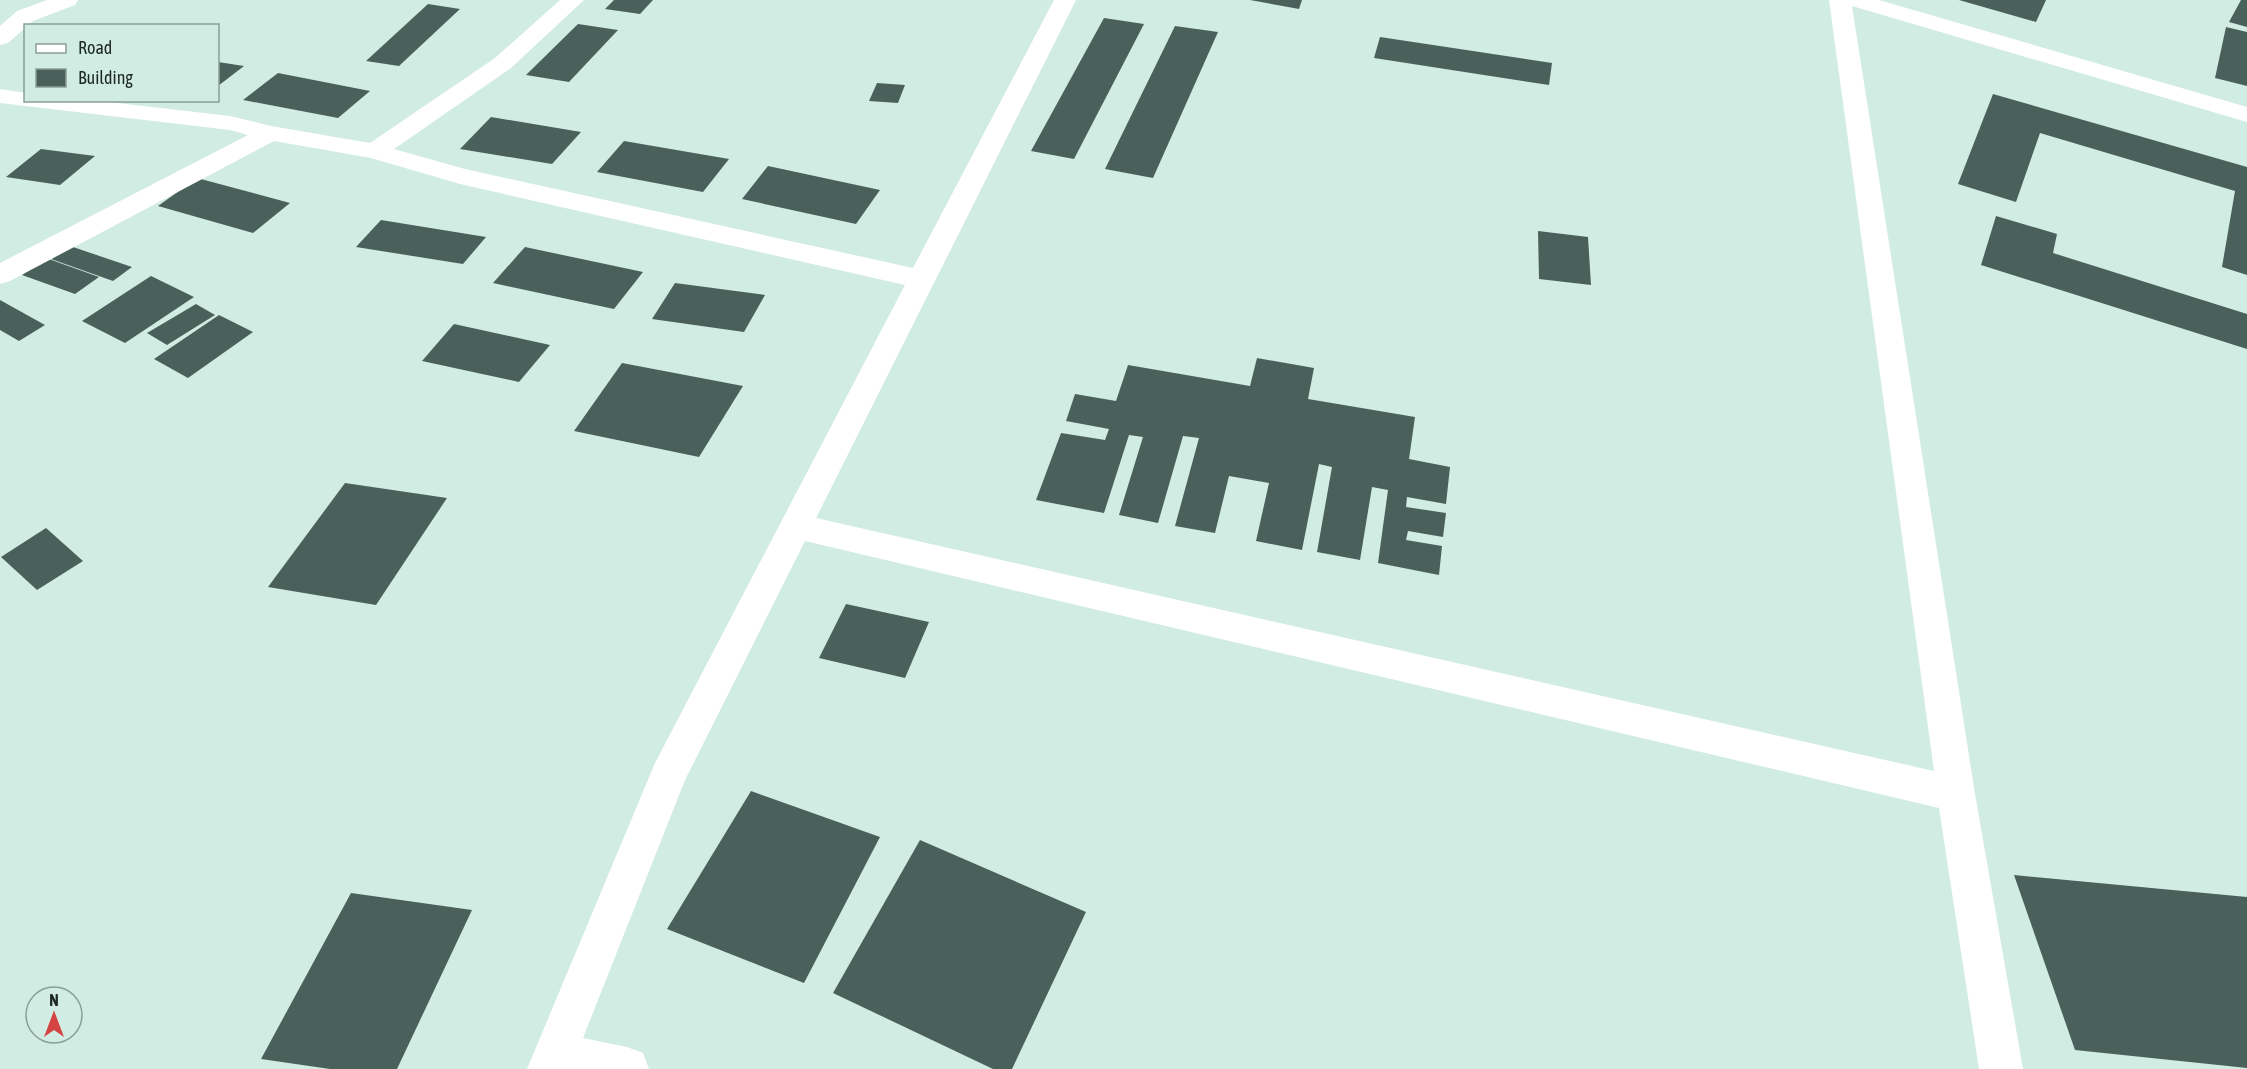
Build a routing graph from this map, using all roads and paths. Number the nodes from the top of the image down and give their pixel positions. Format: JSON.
{"nodes":[{"id":1,"x":67,"y":0,"type":"edge"},
{"id":2,"x":573,"y":0,"type":"edge"},
{"id":3,"x":1065,"y":0,"type":"edge"},
{"id":4,"x":1840,"y":0,"type":"edge"},
{"id":5,"x":1856,"y":0,"type":"edge"},
{"id":6,"x":0,"y":38,"type":"edge"},
{"id":7,"x":0,"y":96,"type":"edge"},
{"id":8,"x":24,"y":100,"type":"edge"},
{"id":9,"x":38,"y":102,"type":"edge"},
{"id":10,"x":2247,"y":115,"type":"edge"},
{"id":11,"x":271,"y":133,"type":"junction"},
{"id":12,"x":374,"y":151,"type":"junction"},
{"id":13,"x":0,"y":275,"type":"edge"},
{"id":14,"x":920,"y":279,"type":"junction"},
{"id":15,"x":795,"y":526,"type":"junction"},
{"id":16,"x":1956,"y":794,"type":"junction"},
{"id":17,"x":553,"y":1061,"type":"edge"},
{"id":18,"x":627,"y":1069,"type":"edge"},
{"id":19,"x":2001,"y":1069,"type":"edge"}],
"edges":[{"from":1,"to":6,"type":"street"},
{"from":2,"to":12,"type":"street"},
{"from":3,"to":14,"type":"street"},
{"from":4,"to":16,"type":"street"},
{"from":5,"to":10,"type":"street"},
{"from":7,"to":8,"type":"street"},
{"from":9,"to":11,"type":"street"},
{"from":11,"to":12,"type":"street"},
{"from":11,"to":13,"type":"street"},
{"from":12,"to":14,"type":"street"},
{"from":14,"to":15,"type":"street"},
{"from":15,"to":16,"type":"street"},
{"from":15,"to":17,"type":"street"},
{"from":16,"to":19,"type":"street"},
{"from":17,"to":18,"type":"street"}]}
